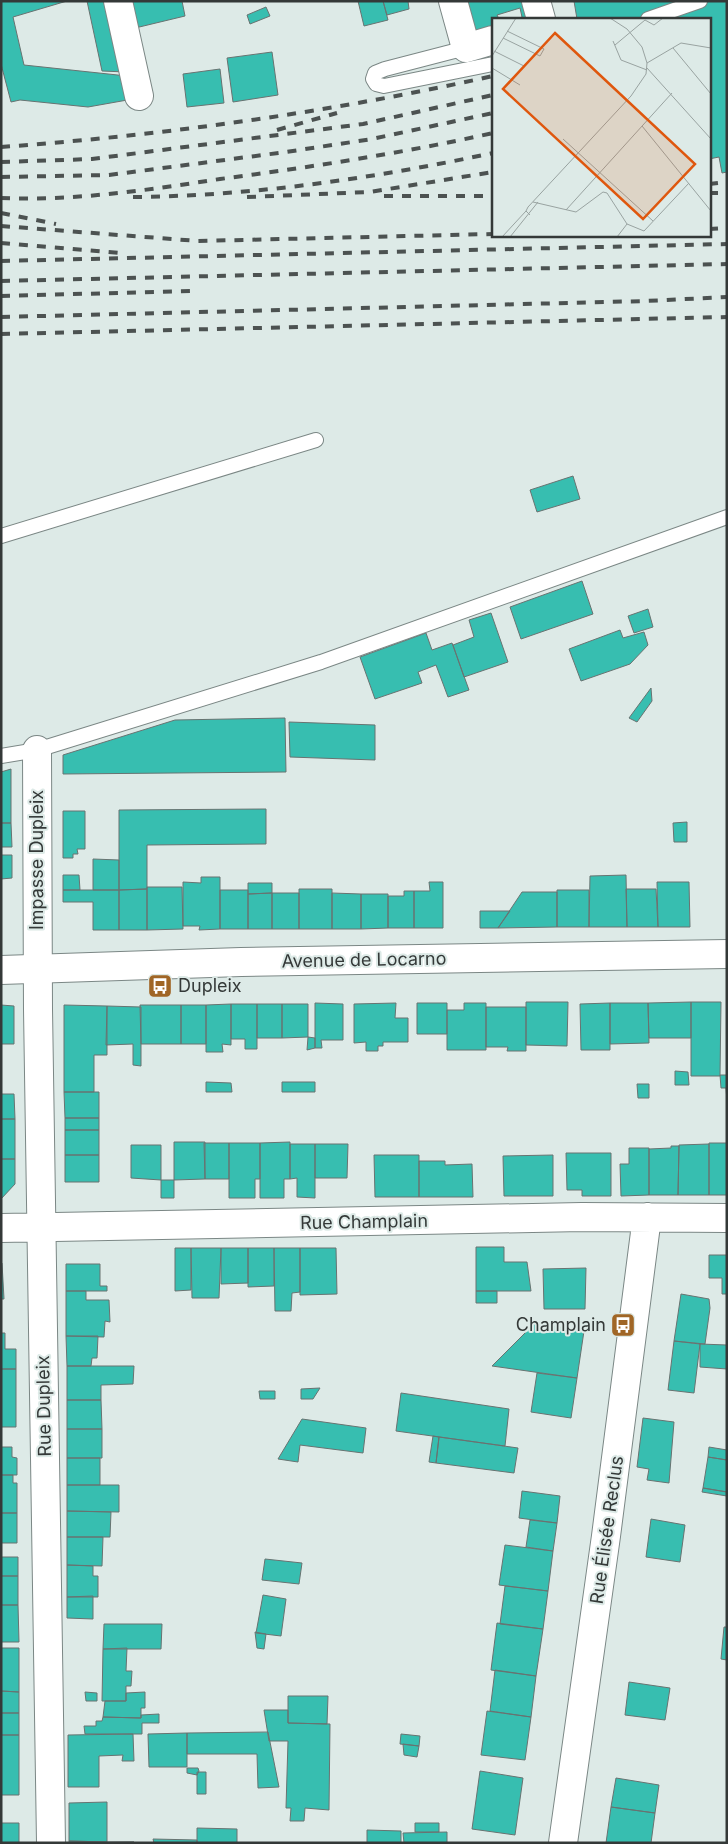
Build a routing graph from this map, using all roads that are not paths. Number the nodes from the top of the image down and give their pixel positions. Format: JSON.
{"nodes":[{"id":1,"x":118,"y":1,"type":"edge"},
{"id":2,"x":453,"y":1,"type":"edge"},
{"id":3,"x":536,"y":1,"type":"edge"},
{"id":4,"x":700,"y":1,"type":"edge"},
{"id":5,"x":541,"y":18,"type":"edge"},
{"id":6,"x":651,"y":18,"type":"edge"},
{"id":7,"x":492,"y":40,"type":"edge"},
{"id":8,"x":466,"y":48,"type":"junction"},
{"id":9,"x":492,"y":64,"type":"edge"},
{"id":10,"x":140,"y":96,"type":"dead end"},
{"id":11,"x":316,"y":440,"type":"dead end"},
{"id":12,"x":727,"y":517,"type":"edge"},
{"id":13,"x":1,"y":536,"type":"edge"},
{"id":14,"x":37,"y":750,"type":"junction"},
{"id":15,"x":1,"y":756,"type":"edge"},
{"id":16,"x":727,"y":954,"type":"edge"},
{"id":17,"x":1,"y":970,"type":"edge"},
{"id":18,"x":38,"y":970,"type":"junction"},
{"id":19,"x":648,"y":1217,"type":"junction"},
{"id":20,"x":727,"y":1218,"type":"edge"},
{"id":21,"x":1,"y":1228,"type":"edge"},
{"id":22,"x":42,"y":1228,"type":"junction"},
{"id":23,"x":51,"y":1843,"type":"edge"},
{"id":24,"x":563,"y":1843,"type":"edge"}],
"edges":[{"from":1,"to":10,"type":"street"},
{"from":2,"to":8,"type":"street"},
{"from":3,"to":5,"type":"street"},
{"from":4,"to":6,"type":"lane"},
{"from":7,"to":8,"type":"street"},
{"from":8,"to":9,"type":"lane"},
{"from":11,"to":13,"type":"lane"},
{"from":12,"to":14,"type":"lane"},
{"from":14,"to":15,"type":"lane"},
{"from":14,"to":18,"type":"street","name":"Impasse Dupleix"},
{"from":16,"to":18,"type":"street","name":"Avenue de Locarno"},
{"from":17,"to":18,"type":"street","name":"Avenue de Locarno"},
{"from":18,"to":22,"type":"street","name":"Rue Dupleix"},
{"from":19,"to":20,"type":"street","name":"Rue Champlain"},
{"from":19,"to":22,"type":"street","name":"Rue Champlain"},
{"from":19,"to":24,"type":"street","name":"Rue Élisée Reclus"},
{"from":21,"to":22,"type":"street","name":"Rue Champlain"},
{"from":22,"to":23,"type":"street","name":"Rue Dupleix"}]}
